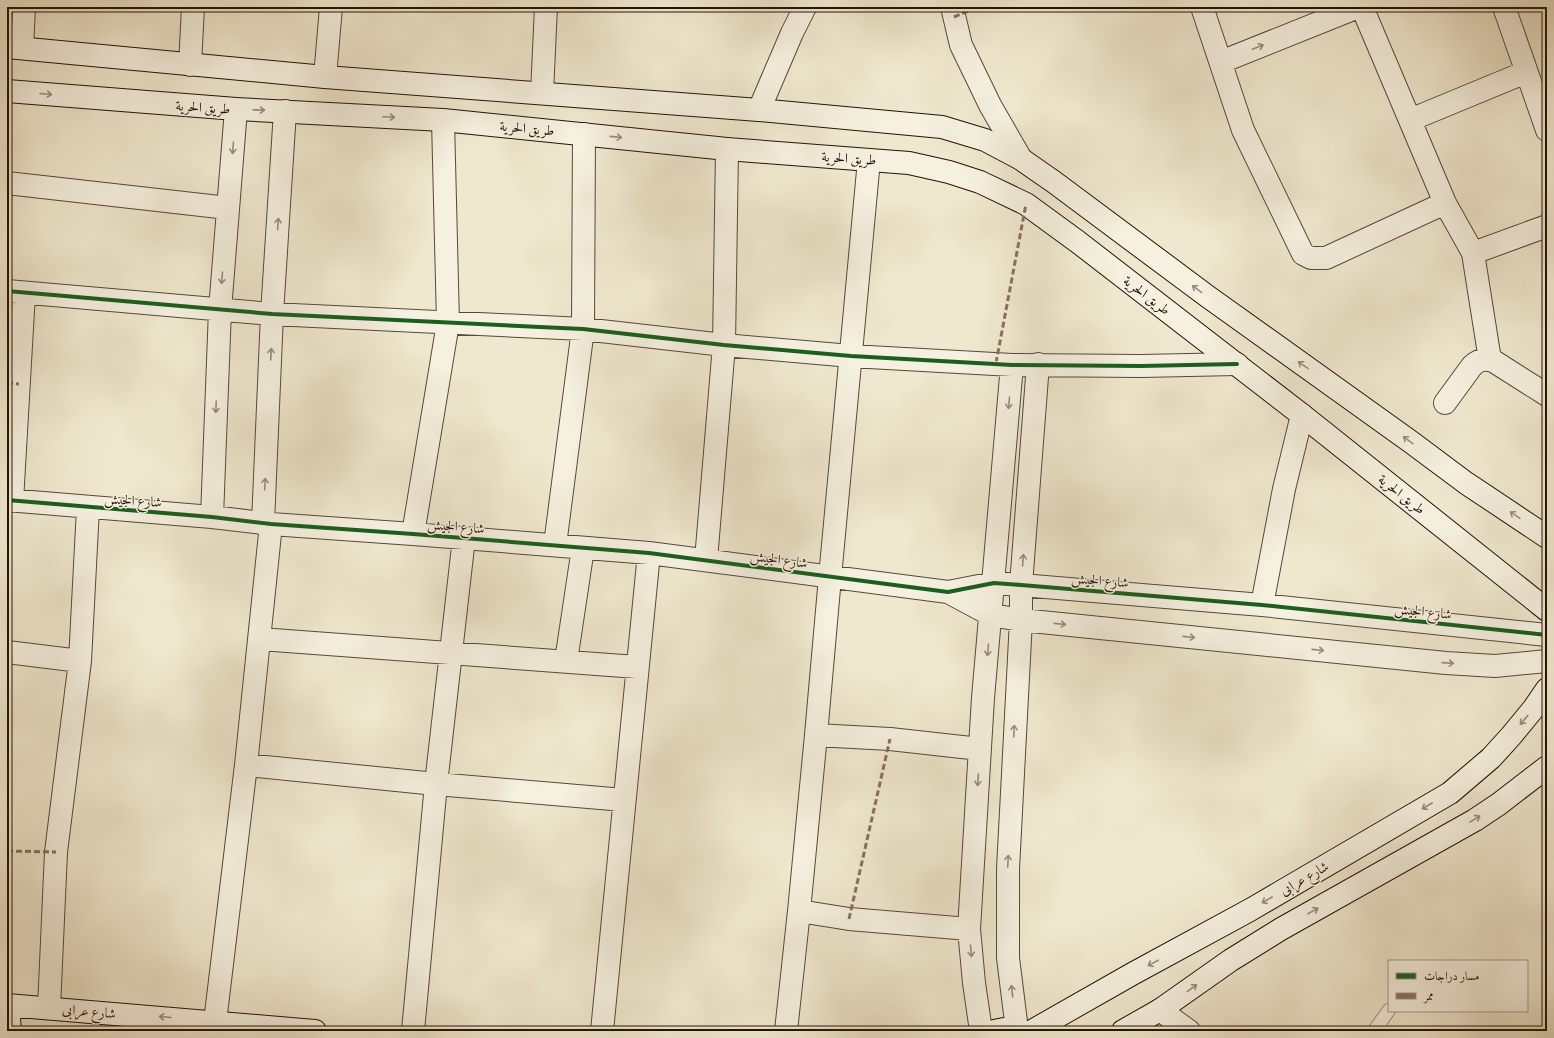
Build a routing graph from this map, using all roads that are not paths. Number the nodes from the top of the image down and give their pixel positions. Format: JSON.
{"nodes":[{"id":1,"x":24,"y":7,"type":"edge"},
{"id":2,"x":193,"y":7,"type":"edge"},
{"id":3,"x":331,"y":7,"type":"edge"},
{"id":4,"x":546,"y":7,"type":"edge"},
{"id":5,"x":805,"y":7,"type":"edge"},
{"id":6,"x":952,"y":7,"type":"edge"},
{"id":7,"x":1202,"y":7,"type":"edge"},
{"id":8,"x":1358,"y":7,"type":"edge"},
{"id":9,"x":1362,"y":7,"type":"edge"},
{"id":10,"x":1504,"y":7,"type":"edge"},
{"id":11,"x":15,"y":48,"type":"edge"},
{"id":12,"x":1221,"y":62,"type":"junction"},
{"id":13,"x":190,"y":65,"type":"junction"},
{"id":14,"x":1526,"y":72,"type":"junction"},
{"id":15,"x":325,"y":77,"type":"junction"},
{"id":16,"x":7,"y":91,"type":"edge"},
{"id":17,"x":542,"y":93,"type":"junction"},
{"id":18,"x":236,"y":109,"type":"junction"},
{"id":19,"x":759,"y":110,"type":"junction"},
{"id":20,"x":285,"y":111,"type":"junction"},
{"id":21,"x":443,"y":120,"type":"junction"},
{"id":22,"x":1410,"y":120,"type":"junction"},
{"id":23,"x":1547,"y":128,"type":"edge"},
{"id":24,"x":584,"y":134,"type":"junction"},
{"id":25,"x":727,"y":149,"type":"junction"},
{"id":26,"x":1021,"y":159,"type":"junction"},
{"id":27,"x":869,"y":160,"type":"junction"},
{"id":28,"x":7,"y":183,"type":"edge"},
{"id":29,"x":1445,"y":203,"type":"junction"},
{"id":30,"x":228,"y":208,"type":"junction"},
{"id":31,"x":1547,"y":226,"type":"edge"},
{"id":32,"x":1473,"y":253,"type":"junction"},
{"id":33,"x":16,"y":292,"type":"edge"},
{"id":34,"x":220,"y":310,"type":"junction"},
{"id":35,"x":272,"y":314,"type":"junction"},
{"id":36,"x":448,"y":323,"type":"junction"},
{"id":37,"x":583,"y":329,"type":"junction"},
{"id":38,"x":724,"y":345,"type":"junction"},
{"id":39,"x":852,"y":356,"type":"junction"},
{"id":40,"x":1490,"y":360,"type":"junction"},
{"id":41,"x":1012,"y":364,"type":"junction"},
{"id":42,"x":1038,"y":364,"type":"junction"},
{"id":43,"x":1237,"y":364,"type":"junction"},
{"id":44,"x":1547,"y":395,"type":"edge"},
{"id":45,"x":1444,"y":403,"type":"dead end"},
{"id":46,"x":1302,"y":415,"type":"junction"},
{"id":47,"x":9,"y":500,"type":"edge"},
{"id":48,"x":88,"y":508,"type":"junction"},
{"id":49,"x":212,"y":517,"type":"junction"},
{"id":50,"x":267,"y":524,"type":"junction"},
{"id":51,"x":413,"y":534,"type":"junction"},
{"id":52,"x":1547,"y":537,"type":"edge"},
{"id":53,"x":464,"y":538,"type":"junction"},
{"id":54,"x":554,"y":545,"type":"junction"},
{"id":55,"x":583,"y":548,"type":"junction"},
{"id":56,"x":649,"y":553,"type":"junction"},
{"id":57,"x":706,"y":560,"type":"junction"},
{"id":58,"x":830,"y":577,"type":"junction"},
{"id":59,"x":994,"y":583,"type":"junction"},
{"id":60,"x":1021,"y":585,"type":"junction"},
{"id":61,"x":948,"y":592,"type":"junction"},
{"id":62,"x":1262,"y":605,"type":"junction"},
{"id":63,"x":1547,"y":610,"type":"edge"},
{"id":64,"x":991,"y":616,"type":"junction"},
{"id":65,"x":1021,"y":620,"type":"junction"},
{"id":66,"x":1547,"y":635,"type":"edge"},
{"id":67,"x":260,"y":639,"type":"junction"},
{"id":68,"x":7,"y":652,"type":"edge"},
{"id":69,"x":450,"y":652,"type":"junction"},
{"id":70,"x":80,"y":661,"type":"junction"},
{"id":71,"x":566,"y":661,"type":"junction"},
{"id":72,"x":1547,"y":661,"type":"edge"},
{"id":73,"x":636,"y":667,"type":"junction"},
{"id":74,"x":1547,"y":689,"type":"edge"},
{"id":75,"x":816,"y":735,"type":"junction"},
{"id":76,"x":980,"y":749,"type":"junction"},
{"id":77,"x":246,"y":765,"type":"junction"},
{"id":78,"x":1547,"y":766,"type":"edge"},
{"id":79,"x":436,"y":784,"type":"junction"},
{"id":80,"x":624,"y":800,"type":"junction"},
{"id":81,"x":799,"y":911,"type":"junction"},
{"id":82,"x":970,"y":929,"type":"junction"},
{"id":83,"x":8,"y":1005,"type":"edge"},
{"id":84,"x":49,"y":1008,"type":"junction"},
{"id":85,"x":1160,"y":1010,"type":"junction"},
{"id":86,"x":1388,"y":1011,"type":"edge"},
{"id":87,"x":215,"y":1022,"type":"junction"},
{"id":88,"x":10,"y":1031,"type":"edge"},
{"id":89,"x":315,"y":1031,"type":"edge"},
{"id":90,"x":413,"y":1031,"type":"edge"},
{"id":91,"x":602,"y":1031,"type":"edge"},
{"id":92,"x":786,"y":1031,"type":"edge"},
{"id":93,"x":981,"y":1031,"type":"edge"},
{"id":94,"x":994,"y":1031,"type":"edge"},
{"id":95,"x":1023,"y":1031,"type":"edge"},
{"id":96,"x":1123,"y":1031,"type":"edge"},
{"id":97,"x":1189,"y":1031,"type":"edge"},
{"id":98,"x":1374,"y":1031,"type":"edge"}],
"edges":[{"from":1,"to":11,"type":"street"},
{"from":2,"to":13,"type":"street"},
{"from":3,"to":15,"type":"street"},
{"from":4,"to":17,"type":"street"},
{"from":5,"to":19,"type":"street"},
{"from":6,"to":26,"type":"street"},
{"from":7,"to":12,"type":"street"},
{"from":12,"to":8,"type":"street","one_way":true},
{"from":9,"to":22,"type":"street"},
{"from":10,"to":14,"type":"street"},
{"from":11,"to":13,"type":"street"},
{"from":12,"to":29,"type":"street"},
{"from":13,"to":15,"type":"street"},
{"from":14,"to":22,"type":"street"},
{"from":14,"to":23,"type":"street"},
{"from":15,"to":17,"type":"street"},
{"from":16,"to":18,"type":"street","name":"طريق الحرية","one_way":true},
{"from":17,"to":19,"type":"street"},
{"from":18,"to":20,"type":"street","name":"طريق الحرية","one_way":true},
{"from":18,"to":30,"type":"street","one_way":true},
{"from":19,"to":26,"type":"street"},
{"from":20,"to":21,"type":"street","name":"طريق الحرية","one_way":true},
{"from":35,"to":20,"type":"street","one_way":true},
{"from":21,"to":24,"type":"street","name":"طريق الحرية"},
{"from":21,"to":36,"type":"street"},
{"from":22,"to":29,"type":"street"},
{"from":24,"to":25,"type":"street","name":"طريق الحرية","one_way":true},
{"from":24,"to":37,"type":"street"},
{"from":25,"to":27,"type":"street","name":"طريق الحرية"},
{"from":25,"to":38,"type":"street"},
{"from":52,"to":26,"type":"street","one_way":true},
{"from":27,"to":39,"type":"street"},
{"from":27,"to":43,"type":"street","name":"طريق الحرية"},
{"from":28,"to":30,"type":"street"},
{"from":29,"to":32,"type":"street"},
{"from":30,"to":34,"type":"street","one_way":true},
{"from":31,"to":32,"type":"street"},
{"from":32,"to":40,"type":"street"},
{"from":33,"to":34,"type":"street"},
{"from":33,"to":47,"type":"street"},
{"from":34,"to":35,"type":"street"},
{"from":34,"to":49,"type":"street","one_way":true},
{"from":35,"to":36,"type":"street"},
{"from":50,"to":35,"type":"street","one_way":true},
{"from":36,"to":37,"type":"street"},
{"from":36,"to":51,"type":"street"},
{"from":37,"to":38,"type":"street"},
{"from":37,"to":54,"type":"street"},
{"from":38,"to":39,"type":"street"},
{"from":38,"to":57,"type":"street"},
{"from":39,"to":41,"type":"street"},
{"from":39,"to":58,"type":"street"},
{"from":40,"to":44,"type":"street"},
{"from":40,"to":45,"type":"street"},
{"from":41,"to":42,"type":"street"},
{"from":41,"to":59,"type":"street","one_way":true},
{"from":42,"to":43,"type":"street"},
{"from":60,"to":42,"type":"street","one_way":true},
{"from":43,"to":46,"type":"street","name":"طريق الحرية"},
{"from":46,"to":62,"type":"street"},
{"from":46,"to":63,"type":"street","name":"طريق الحرية"},
{"from":47,"to":48,"type":"street","name":"شارع الجيش"},
{"from":48,"to":49,"type":"street","name":"شارع الجيش"},
{"from":48,"to":70,"type":"street"},
{"from":49,"to":50,"type":"street","name":"شارع الجيش"},
{"from":50,"to":51,"type":"street","name":"شارع الجيش"},
{"from":50,"to":67,"type":"street"},
{"from":51,"to":53,"type":"street","name":"شارع الجيش"},
{"from":53,"to":54,"type":"street","name":"شارع الجيش"},
{"from":53,"to":69,"type":"street"},
{"from":54,"to":55,"type":"street","name":"شارع الجيش"},
{"from":55,"to":56,"type":"street","name":"شارع الجيش"},
{"from":55,"to":71,"type":"street"},
{"from":56,"to":57,"type":"street","name":"شارع الجيش"},
{"from":56,"to":73,"type":"street"},
{"from":57,"to":58,"type":"street","name":"شارع الجيش"},
{"from":58,"to":61,"type":"street","name":"شارع الجيش"},
{"from":58,"to":75,"type":"street"},
{"from":59,"to":60,"type":"street","name":"شارع الجيش"},
{"from":59,"to":61,"type":"street","name":"شارع الجيش"},
{"from":59,"to":64,"type":"street"},
{"from":60,"to":62,"type":"street","name":"شارع الجيش"},
{"from":60,"to":65,"type":"street"},
{"from":61,"to":64,"type":"street","name":"شارع الجيش"},
{"from":62,"to":66,"type":"street","name":"شارع الجيش"},
{"from":64,"to":65,"type":"street","name":"شارع الجيش"},
{"from":64,"to":76,"type":"street","one_way":true},
{"from":65,"to":72,"type":"street","name":"شارع الجيش","one_way":true},
{"from":95,"to":65,"type":"street","one_way":true},
{"from":67,"to":69,"type":"street"},
{"from":67,"to":77,"type":"street"},
{"from":68,"to":70,"type":"street"},
{"from":69,"to":71,"type":"street"},
{"from":69,"to":79,"type":"street"},
{"from":70,"to":84,"type":"street"},
{"from":71,"to":73,"type":"street"},
{"from":73,"to":80,"type":"street"},
{"from":74,"to":95,"type":"street","name":"شارع عرابى","one_way":true},
{"from":75,"to":76,"type":"street"},
{"from":75,"to":81,"type":"street"},
{"from":76,"to":82,"type":"street","one_way":true},
{"from":77,"to":79,"type":"street"},
{"from":77,"to":87,"type":"street"},
{"from":85,"to":78,"type":"street","one_way":true},
{"from":79,"to":80,"type":"street"},
{"from":79,"to":90,"type":"street"},
{"from":80,"to":91,"type":"street"},
{"from":81,"to":82,"type":"street"},
{"from":81,"to":92,"type":"street"},
{"from":82,"to":93,"type":"street","one_way":true},
{"from":83,"to":84,"type":"street","name":"شارع عرابى"},
{"from":83,"to":88,"type":"street"},
{"from":87,"to":84,"type":"street","name":"شارع عرابى","one_way":true},
{"from":85,"to":96,"type":"street"},
{"from":85,"to":97,"type":"street"},
{"from":86,"to":98,"type":"lane"},
{"from":87,"to":89,"type":"street","name":"شارع عرابى"},
{"from":94,"to":95,"type":"street"}]}
